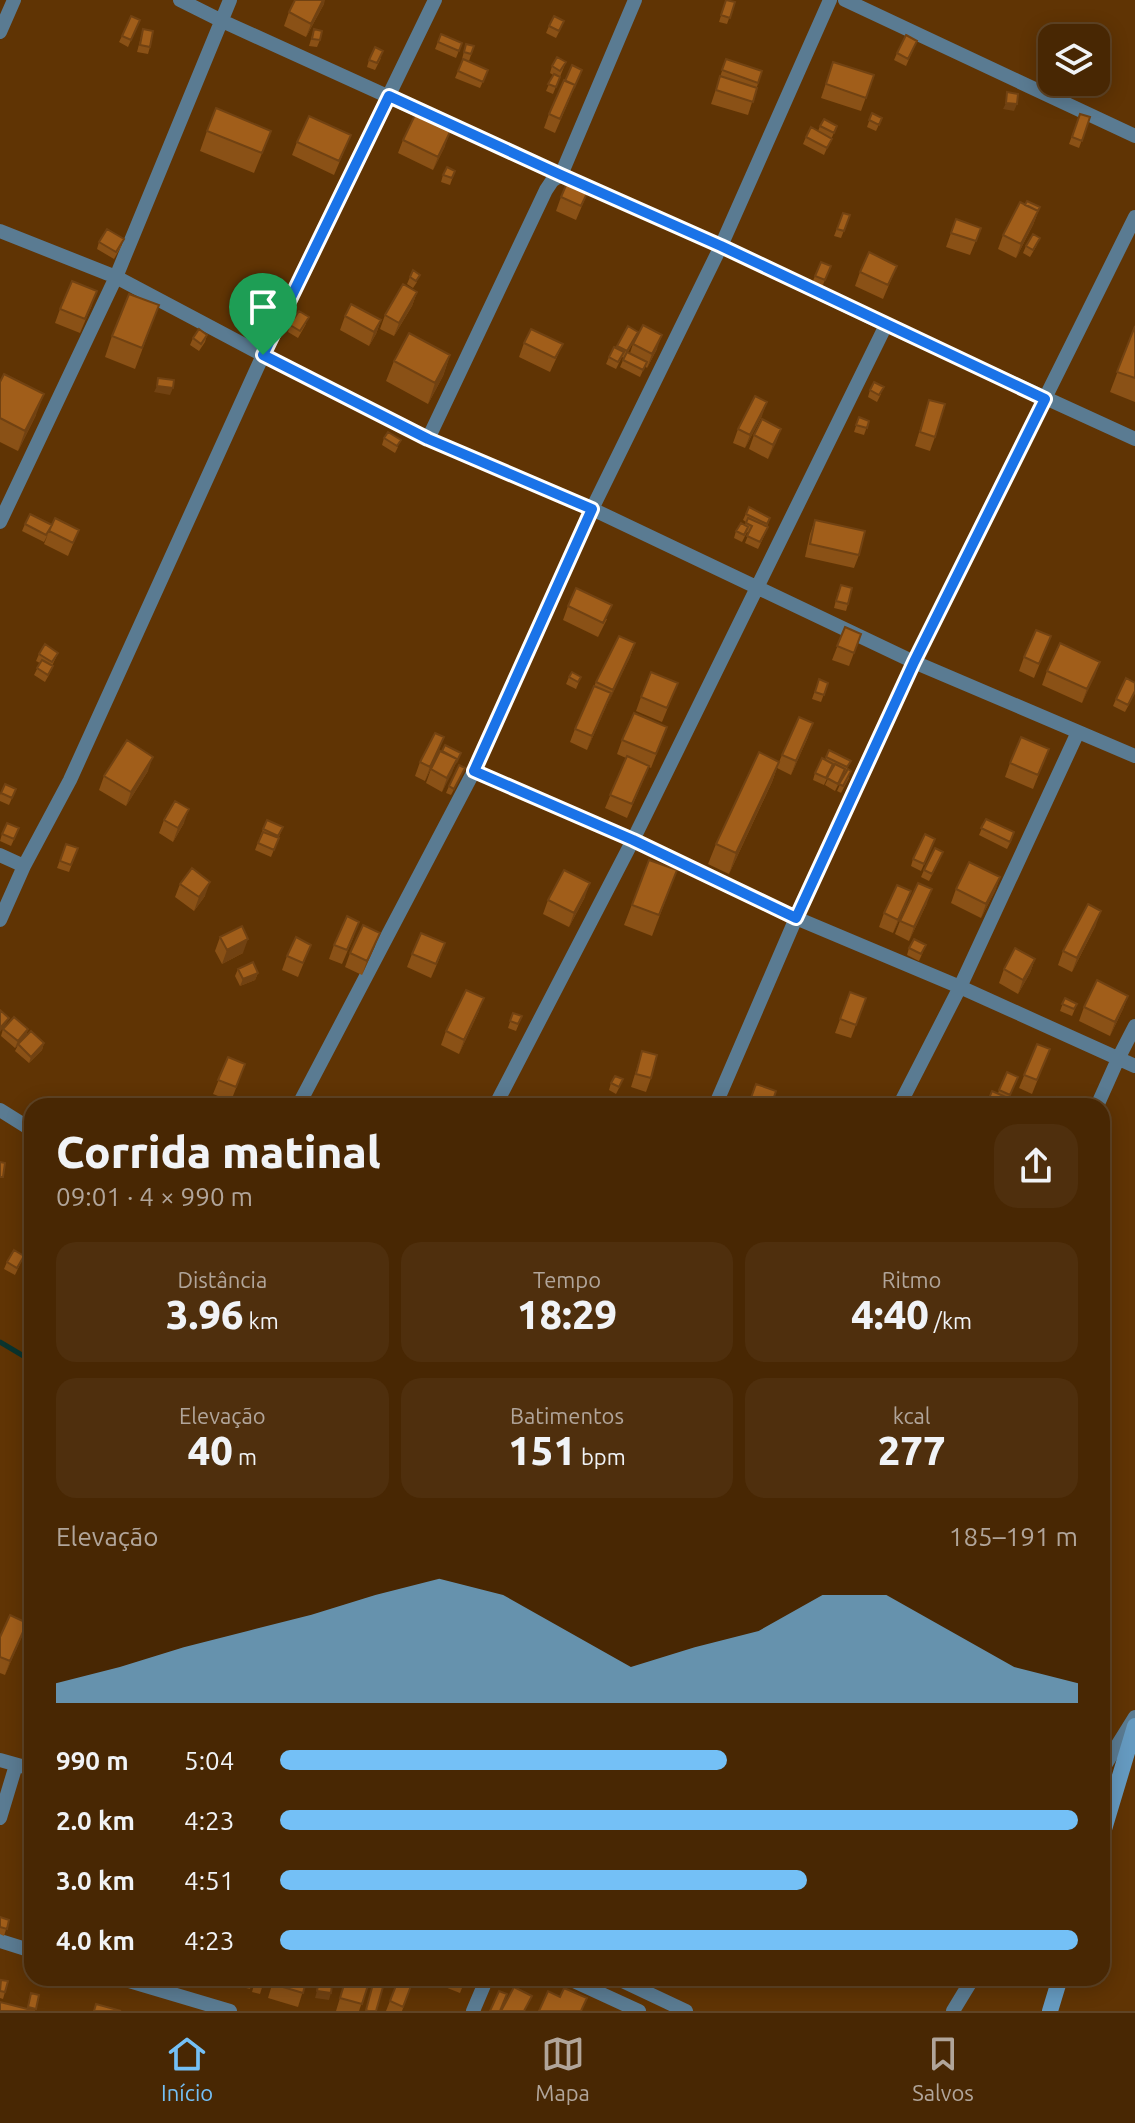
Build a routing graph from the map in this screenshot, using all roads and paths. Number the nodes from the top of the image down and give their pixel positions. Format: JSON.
{"nodes":[{"id":1,"x":14,"y":0,"type":"edge"},
{"id":2,"x":180,"y":0,"type":"edge"},
{"id":3,"x":230,"y":0,"type":"edge"},
{"id":4,"x":435,"y":0,"type":"edge"},
{"id":5,"x":635,"y":0,"type":"edge"},
{"id":6,"x":830,"y":0,"type":"edge"},
{"id":7,"x":845,"y":0,"type":"edge"},
{"id":8,"x":222,"y":21,"type":"junction"},
{"id":9,"x":0,"y":32,"type":"edge"},
{"id":10,"x":389,"y":96,"type":"junction"},
{"id":11,"x":1135,"y":136,"type":"edge"},
{"id":12,"x":561,"y":175,"type":"junction"},
{"id":13,"x":1135,"y":217,"type":"edge"},
{"id":14,"x":0,"y":231,"type":"edge"},
{"id":15,"x":721,"y":246,"type":"junction"},
{"id":16,"x":116,"y":277,"type":"junction"},
{"id":17,"x":886,"y":325,"type":"junction"},
{"id":18,"x":263,"y":355,"type":"junction"},
{"id":19,"x":1045,"y":399,"type":"junction"},
{"id":20,"x":428,"y":439,"type":"junction"},
{"id":21,"x":1135,"y":439,"type":"edge"},
{"id":22,"x":592,"y":509,"type":"junction"},
{"id":23,"x":0,"y":522,"type":"edge"},
{"id":24,"x":758,"y":587,"type":"junction"},
{"id":25,"x":914,"y":662,"type":"junction"},
{"id":26,"x":1078,"y":732,"type":"junction"},
{"id":27,"x":1135,"y":756,"type":"edge"},
{"id":28,"x":474,"y":771,"type":"junction"},
{"id":29,"x":633,"y":840,"type":"junction"},
{"id":30,"x":0,"y":855,"type":"edge"},
{"id":31,"x":24,"y":866,"type":"junction"},
{"id":32,"x":796,"y":918,"type":"junction"},
{"id":33,"x":0,"y":920,"type":"edge"},
{"id":34,"x":960,"y":987,"type":"junction"},
{"id":35,"x":1135,"y":1026,"type":"edge"},
{"id":36,"x":1118,"y":1059,"type":"junction"},
{"id":37,"x":1135,"y":1066,"type":"edge"},
{"id":38,"x":302,"y":1098,"type":"edge"},
{"id":39,"x":499,"y":1098,"type":"edge"},
{"id":40,"x":718,"y":1098,"type":"edge"},
{"id":41,"x":903,"y":1098,"type":"edge"},
{"id":42,"x":1101,"y":1098,"type":"edge"},
{"id":43,"x":0,"y":1110,"type":"edge"},
{"id":44,"x":24,"y":1125,"type":"edge"},
{"id":45,"x":1135,"y":1717,"type":"edge"},
{"id":46,"x":1135,"y":1726,"type":"edge"},
{"id":47,"x":1110,"y":1757,"type":"edge"},
{"id":48,"x":0,"y":1760,"type":"edge"},
{"id":49,"x":16,"y":1765,"type":"junction"},
{"id":50,"x":24,"y":1767,"type":"edge"},
{"id":51,"x":1110,"y":1809,"type":"edge"},
{"id":52,"x":0,"y":1818,"type":"edge"},
{"id":53,"x":0,"y":1941,"type":"edge"},
{"id":54,"x":24,"y":1948,"type":"edge"},
{"id":55,"x":142,"y":1986,"type":"edge"},
{"id":56,"x":484,"y":1986,"type":"edge"},
{"id":57,"x":584,"y":1986,"type":"edge"},
{"id":58,"x":633,"y":1986,"type":"edge"},
{"id":59,"x":968,"y":1986,"type":"edge"},
{"id":60,"x":1058,"y":1986,"type":"edge"},
{"id":61,"x":204,"y":2008,"type":"edge"},
{"id":62,"x":230,"y":2011,"type":"edge"},
{"id":63,"x":473,"y":2011,"type":"edge"},
{"id":64,"x":639,"y":2011,"type":"edge"},
{"id":65,"x":686,"y":2011,"type":"edge"},
{"id":66,"x":953,"y":2011,"type":"edge"},
{"id":67,"x":1050,"y":2011,"type":"edge"}],
"edges":[{"from":1,"to":9,"type":"street"},
{"from":2,"to":8,"type":"street"},
{"from":3,"to":8,"type":"street"},
{"from":4,"to":10,"type":"street"},
{"from":5,"to":12,"type":"street"},
{"from":6,"to":15,"type":"street"},
{"from":7,"to":11,"type":"street"},
{"from":8,"to":10,"type":"street"},
{"from":8,"to":16,"type":"street"},
{"from":10,"to":12,"type":"street"},
{"from":10,"to":18,"type":"street"},
{"from":12,"to":15,"type":"street"},
{"from":12,"to":20,"type":"street"},
{"from":13,"to":19,"type":"street"},
{"from":14,"to":16,"type":"street"},
{"from":15,"to":17,"type":"street"},
{"from":15,"to":22,"type":"street"},
{"from":16,"to":18,"type":"street"},
{"from":16,"to":23,"type":"street"},
{"from":17,"to":19,"type":"street"},
{"from":17,"to":24,"type":"street"},
{"from":18,"to":20,"type":"street"},
{"from":18,"to":31,"type":"street"},
{"from":19,"to":21,"type":"street"},
{"from":19,"to":25,"type":"street"},
{"from":20,"to":22,"type":"street"},
{"from":22,"to":24,"type":"street"},
{"from":22,"to":28,"type":"street"},
{"from":24,"to":25,"type":"street"},
{"from":24,"to":29,"type":"street"},
{"from":25,"to":26,"type":"street"},
{"from":25,"to":32,"type":"street"},
{"from":26,"to":27,"type":"street"},
{"from":26,"to":34,"type":"street"},
{"from":28,"to":29,"type":"street"},
{"from":28,"to":38,"type":"street"},
{"from":29,"to":32,"type":"street"},
{"from":29,"to":39,"type":"street"},
{"from":30,"to":31,"type":"street"},
{"from":31,"to":33,"type":"street"},
{"from":32,"to":34,"type":"street"},
{"from":32,"to":40,"type":"street"},
{"from":34,"to":36,"type":"street"},
{"from":34,"to":41,"type":"street"},
{"from":35,"to":36,"type":"street"},
{"from":36,"to":37,"type":"street"},
{"from":36,"to":42,"type":"street"},
{"from":43,"to":44,"type":"street"},
{"from":45,"to":47,"type":"street"},
{"from":46,"to":51,"type":"street"},
{"from":48,"to":49,"type":"street"},
{"from":49,"to":50,"type":"street"},
{"from":49,"to":52,"type":"street"},
{"from":53,"to":54,"type":"street"},
{"from":55,"to":61,"type":"street"},
{"from":56,"to":63,"type":"street"},
{"from":57,"to":64,"type":"street"},
{"from":58,"to":65,"type":"street"},
{"from":59,"to":66,"type":"street"},
{"from":60,"to":67,"type":"street"},
{"from":61,"to":62,"type":"street"}]}
